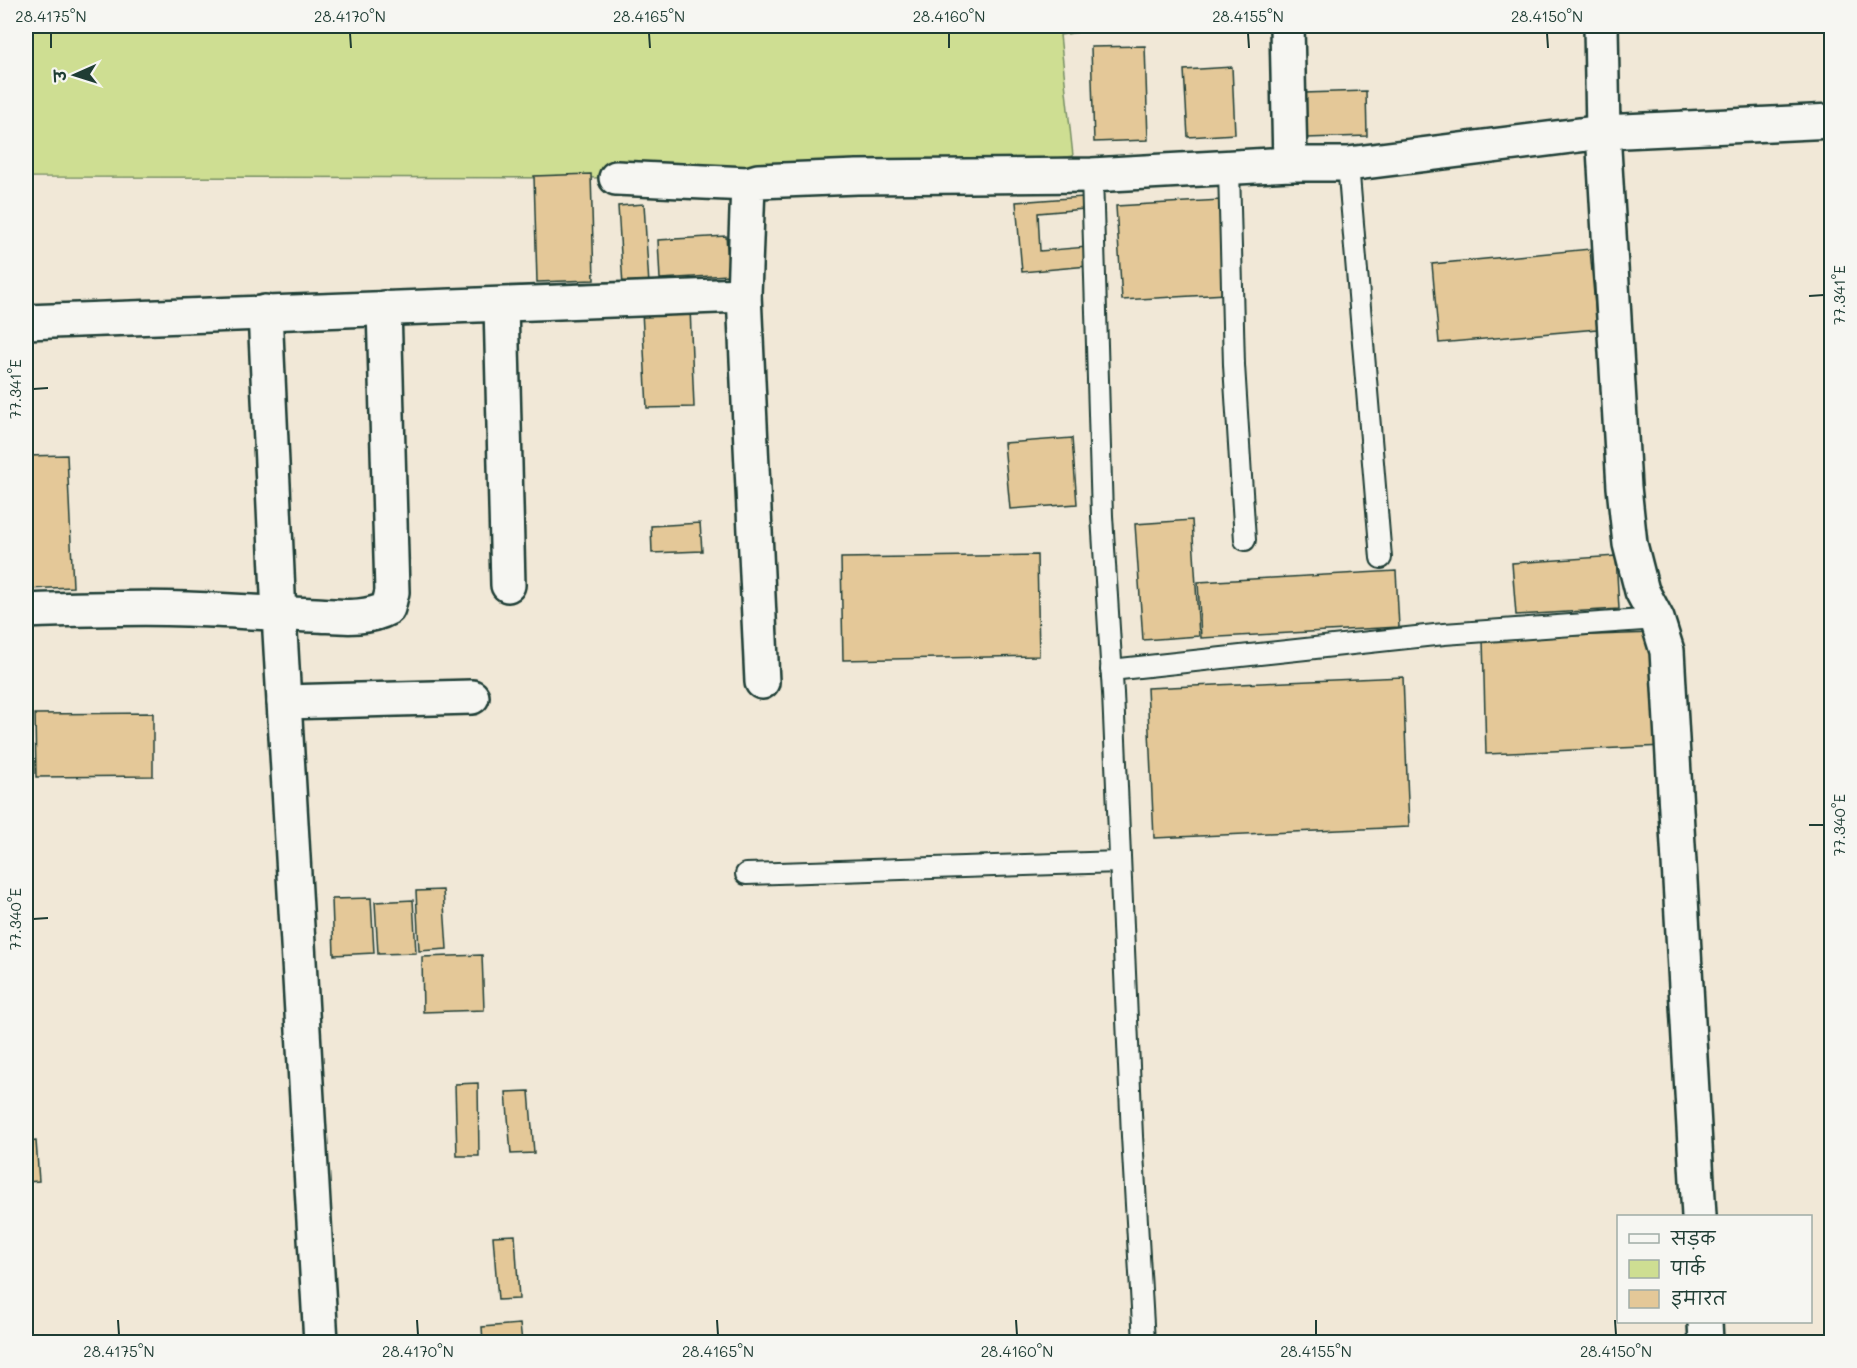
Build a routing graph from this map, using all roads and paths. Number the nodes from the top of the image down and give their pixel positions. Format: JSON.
{"nodes":[{"id":1,"x":1287,"y":26,"type":"edge"},
{"id":2,"x":1601,"y":26,"type":"edge"},
{"id":3,"x":1832,"y":121,"type":"edge"},
{"id":4,"x":1604,"y":132,"type":"junction"},
{"id":5,"x":1290,"y":164,"type":"junction"},
{"id":6,"x":1348,"y":164,"type":"junction"},
{"id":7,"x":1229,"y":169,"type":"junction"},
{"id":8,"x":1092,"y":175,"type":"junction"},
{"id":9,"x":616,"y":178,"type":"dead end"},
{"id":10,"x":748,"y":184,"type":"junction"},
{"id":11,"x":744,"y":295,"type":"junction"},
{"id":12,"x":501,"y":305,"type":"junction"},
{"id":13,"x":384,"y":308,"type":"junction"},
{"id":14,"x":265,"y":312,"type":"junction"},
{"id":15,"x":26,"y":322,"type":"edge"},
{"id":16,"x":1245,"y":540,"type":"dead end"},
{"id":17,"x":1381,"y":558,"type":"dead end"},
{"id":18,"x":508,"y":585,"type":"dead end"},
{"id":19,"x":26,"y":611,"type":"edge"},
{"id":20,"x":279,"y":615,"type":"junction"},
{"id":21,"x":1657,"y":619,"type":"junction"},
{"id":22,"x":1111,"y":670,"type":"junction"},
{"id":23,"x":762,"y":682,"type":"dead end"},
{"id":24,"x":472,"y":697,"type":"dead end"},
{"id":25,"x":284,"y":702,"type":"junction"},
{"id":26,"x":1120,"y":862,"type":"junction"},
{"id":27,"x":746,"y":874,"type":"dead end"},
{"id":28,"x":1699,"y":1215,"type":"edge"},
{"id":29,"x":1705,"y":1323,"type":"edge"},
{"id":30,"x":321,"y":1342,"type":"edge"},
{"id":31,"x":1144,"y":1342,"type":"edge"},
{"id":32,"x":1706,"y":1342,"type":"edge"}],
"edges":[{"from":1,"to":5,"type":"street"},
{"from":2,"to":4,"type":"street"},
{"from":3,"to":4,"type":"street"},
{"from":4,"to":6,"type":"street"},
{"from":4,"to":21,"type":"street"},
{"from":5,"to":6,"type":"street"},
{"from":5,"to":7,"type":"street"},
{"from":6,"to":17,"type":"lane"},
{"from":7,"to":8,"type":"street"},
{"from":7,"to":16,"type":"lane"},
{"from":8,"to":10,"type":"street"},
{"from":8,"to":22,"type":"lane"},
{"from":9,"to":10,"type":"street"},
{"from":10,"to":11,"type":"street"},
{"from":11,"to":12,"type":"street"},
{"from":11,"to":23,"type":"street"},
{"from":12,"to":13,"type":"street"},
{"from":12,"to":18,"type":"street"},
{"from":13,"to":14,"type":"street"},
{"from":13,"to":20,"type":"street"},
{"from":14,"to":15,"type":"street"},
{"from":14,"to":20,"type":"street"},
{"from":19,"to":20,"type":"street"},
{"from":20,"to":25,"type":"street"},
{"from":21,"to":22,"type":"lane"},
{"from":21,"to":28,"type":"street"},
{"from":22,"to":26,"type":"lane"},
{"from":24,"to":25,"type":"street"},
{"from":25,"to":30,"type":"street"},
{"from":26,"to":27,"type":"lane"},
{"from":26,"to":31,"type":"lane"},
{"from":29,"to":32,"type":"street"}]}
